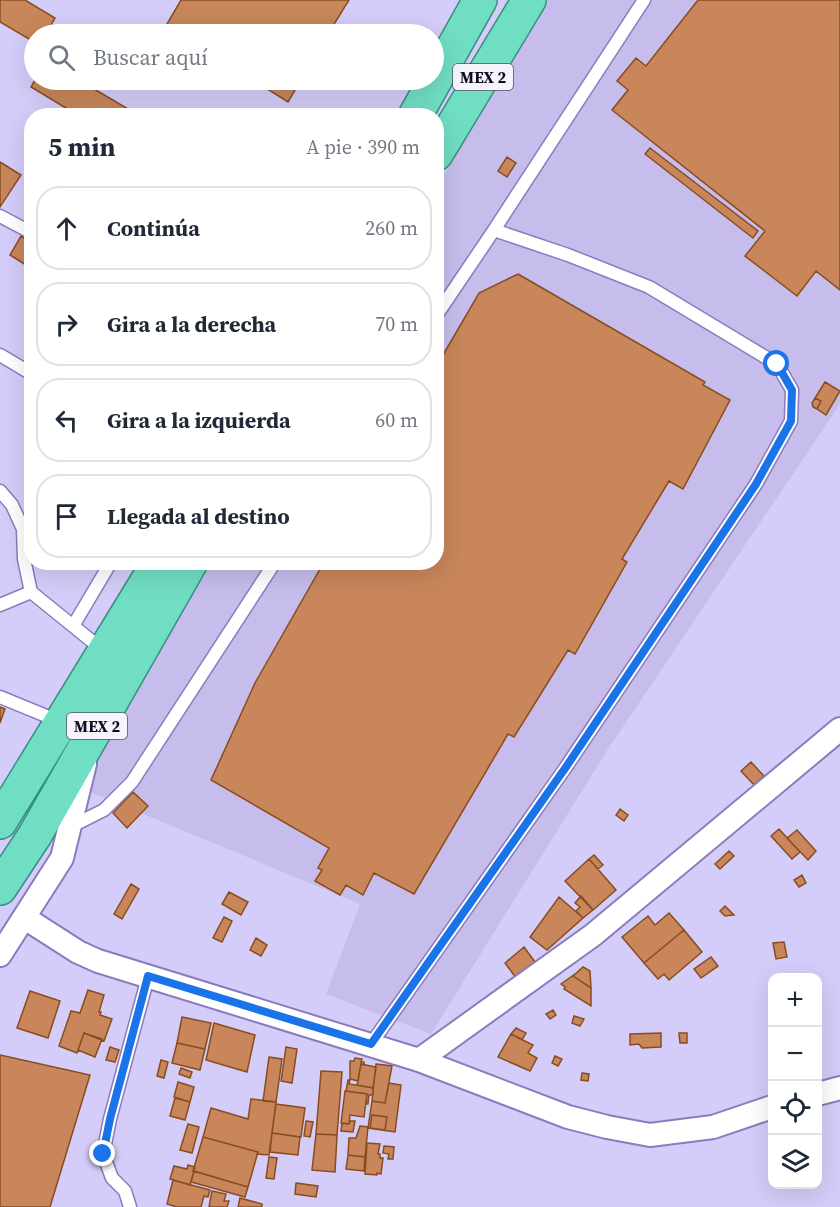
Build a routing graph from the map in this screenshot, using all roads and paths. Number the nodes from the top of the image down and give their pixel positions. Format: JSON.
{"nodes":[{"id":1,"x":480,"y":0,"type":"edge"},
{"id":2,"x":529,"y":0,"type":"edge"},
{"id":3,"x":644,"y":0,"type":"edge"},
{"id":4,"x":444,"y":64,"type":"edge"},
{"id":5,"x":430,"y":90,"type":"edge"},
{"id":6,"x":419,"y":108,"type":"edge"},
{"id":7,"x":444,"y":141,"type":"edge"},
{"id":8,"x":0,"y":216,"type":"edge"},
{"id":9,"x":24,"y":229,"type":"edge"},
{"id":10,"x":494,"y":230,"type":"junction"},
{"id":11,"x":444,"y":304,"type":"edge"},
{"id":12,"x":0,"y":355,"type":"edge"},
{"id":13,"x":24,"y":369,"type":"edge"},
{"id":14,"x":0,"y":491,"type":"edge"},
{"id":15,"x":23,"y":529,"type":"joint"},
{"id":16,"x":24,"y":559,"type":"edge"},
{"id":17,"x":26,"y":570,"type":"edge"},
{"id":18,"x":106,"y":570,"type":"edge"},
{"id":19,"x":154,"y":570,"type":"edge"},
{"id":20,"x":185,"y":570,"type":"edge"},
{"id":21,"x":270,"y":570,"type":"edge"},
{"id":22,"x":31,"y":592,"type":"junction"},
{"id":23,"x":0,"y":605,"type":"edge"},
{"id":24,"x":73,"y":626,"type":"junction"},
{"id":25,"x":105,"y":652,"type":"junction"},
{"id":26,"x":0,"y":697,"type":"edge"},
{"id":27,"x":76,"y":729,"type":"junction"},
{"id":28,"x":840,"y":729,"type":"edge"},
{"id":29,"x":0,"y":822,"type":"edge"},
{"id":30,"x":70,"y":827,"type":"junction"},
{"id":31,"x":1,"y":883,"type":"edge"},
{"id":32,"x":25,"y":918,"type":"junction"},
{"id":33,"x":0,"y":955,"type":"edge"},
{"id":34,"x":148,"y":976,"type":"junction"},
{"id":35,"x":371,"y":1044,"type":"junction"},
{"id":36,"x":419,"y":1060,"type":"junction"},
{"id":37,"x":840,"y":1088,"type":"edge"},
{"id":38,"x":822,"y":1093,"type":"edge"},
{"id":39,"x":768,"y":1108,"type":"edge"},
{"id":40,"x":130,"y":1207,"type":"edge"}],
"edges":[{"from":1,"to":4,"type":"highway","number":"MEX 2"},
{"from":2,"to":7,"type":"highway","number":"MEX 2"},
{"from":3,"to":10,"type":"lane"},
{"from":5,"to":6,"type":"highway","number":"MEX 2"},
{"from":8,"to":9,"type":"lane"},
{"from":10,"to":11,"type":"lane"},
{"from":10,"to":35,"type":"lane"},
{"from":12,"to":13,"type":"lane"},
{"from":14,"to":15,"type":"lane"},
{"from":15,"to":16,"type":"lane"},
{"from":17,"to":22,"type":"lane"},
{"from":18,"to":24,"type":"lane"},
{"from":19,"to":25,"type":"highway","number":"MEX 2"},
{"from":20,"to":27,"type":"highway","number":"MEX 2"},
{"from":21,"to":30,"type":"lane"},
{"from":22,"to":23,"type":"lane"},
{"from":22,"to":24,"type":"lane"},
{"from":24,"to":25,"type":"lane"},
{"from":25,"to":27,"type":"highway","number":"MEX 2"},
{"from":26,"to":27,"type":"lane"},
{"from":27,"to":29,"type":"highway","number":"MEX 2"},
{"from":27,"to":30,"type":"street"},
{"from":27,"to":31,"type":"highway","number":"MEX 2"},
{"from":28,"to":36,"type":"street"},
{"from":30,"to":32,"type":"street"},
{"from":32,"to":33,"type":"street"},
{"from":32,"to":34,"type":"street"},
{"from":34,"to":35,"type":"street"},
{"from":34,"to":40,"type":"lane"},
{"from":35,"to":36,"type":"street"},
{"from":36,"to":39,"type":"street"},
{"from":37,"to":38,"type":"street"}]}
